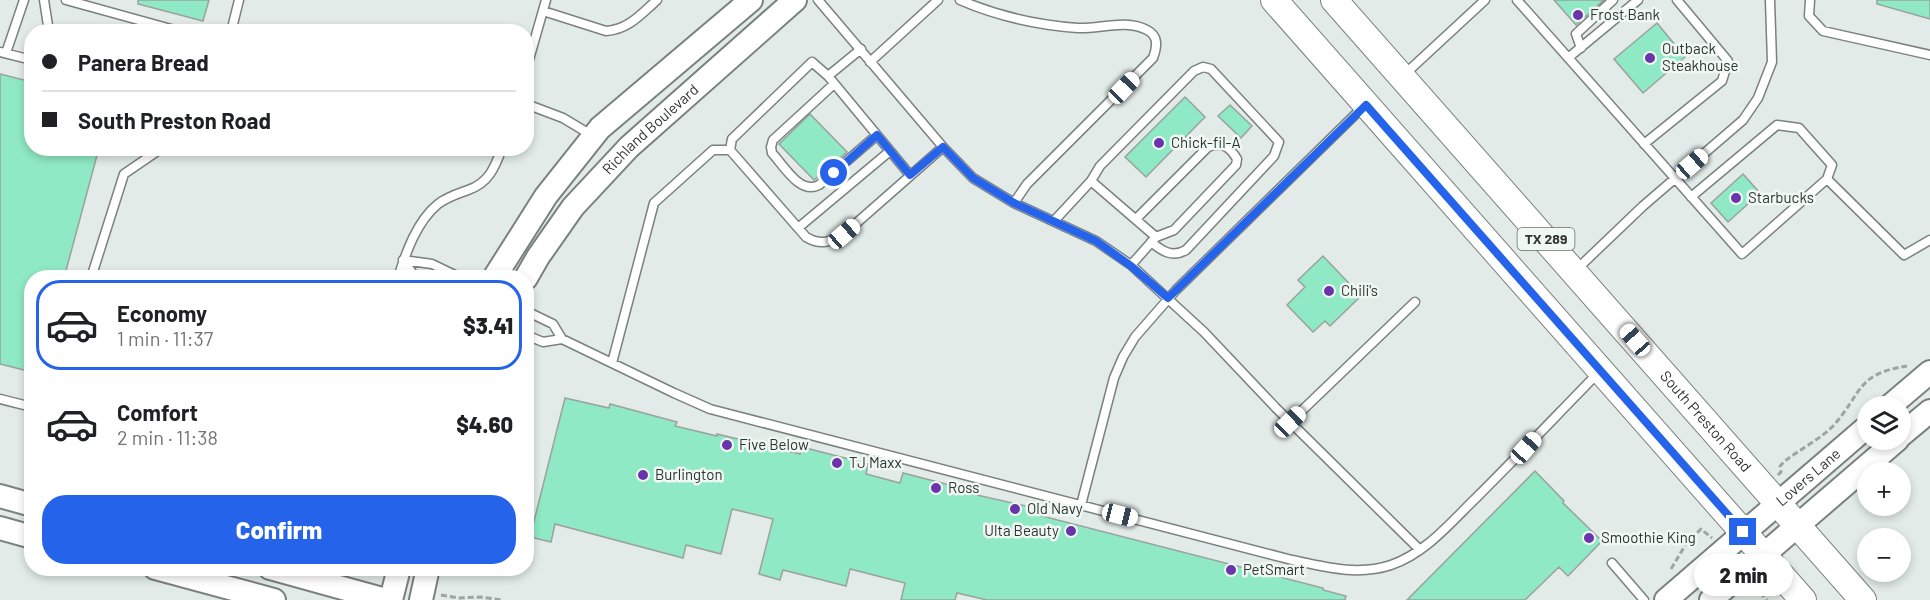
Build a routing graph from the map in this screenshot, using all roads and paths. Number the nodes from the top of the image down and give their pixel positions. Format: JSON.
{"nodes":[{"id":1,"x":24,"y":0,"type":"edge"},
{"id":2,"x":44,"y":0,"type":"edge"},
{"id":3,"x":66,"y":0,"type":"edge"},
{"id":4,"x":239,"y":0,"type":"edge"},
{"id":5,"x":546,"y":0,"type":"edge"},
{"id":6,"x":657,"y":0,"type":"edge"},
{"id":7,"x":751,"y":0,"type":"edge"},
{"id":8,"x":795,"y":0,"type":"edge"},
{"id":9,"x":818,"y":0,"type":"edge"},
{"id":10,"x":939,"y":0,"type":"edge"},
{"id":11,"x":960,"y":0,"type":"edge"},
{"id":12,"x":1274,"y":0,"type":"edge"},
{"id":13,"x":1334,"y":0,"type":"edge"},
{"id":14,"x":1485,"y":0,"type":"edge"},
{"id":15,"x":1517,"y":0,"type":"edge"},
{"id":16,"x":1613,"y":0,"type":"edge"},
{"id":17,"x":1638,"y":0,"type":"edge"},
{"id":18,"x":1677,"y":0,"type":"edge"},
{"id":19,"x":1770,"y":0,"type":"edge"},
{"id":20,"x":1810,"y":0,"type":"edge"},
{"id":21,"x":543,"y":11,"type":"junction"},
{"id":22,"x":48,"y":24,"type":"edge"},
{"id":23,"x":153,"y":24,"type":"edge"},
{"id":24,"x":233,"y":24,"type":"edge"},
{"id":25,"x":534,"y":42,"type":"edge"},
{"id":26,"x":1581,"y":48,"type":"junction"},
{"id":27,"x":861,"y":50,"type":"junction"},
{"id":28,"x":3,"y":53,"type":"edge"},
{"id":29,"x":1930,"y":56,"type":"edge"},
{"id":30,"x":24,"y":58,"type":"edge"},
{"id":31,"x":1568,"y":58,"type":"junction"},
{"id":32,"x":870,"y":62,"type":"junction"},
{"id":33,"x":1402,"y":76,"type":"junction"},
{"id":34,"x":831,"y":80,"type":"junction"},
{"id":35,"x":1366,"y":105,"type":"junction"},
{"id":36,"x":534,"y":107,"type":"edge"},
{"id":37,"x":877,"y":135,"type":"junction"},
{"id":38,"x":594,"y":136,"type":"junction"},
{"id":39,"x":1644,"y":144,"type":"junction"},
{"id":40,"x":943,"y":147,"type":"junction"},
{"id":41,"x":730,"y":150,"type":"junction"},
{"id":42,"x":890,"y":151,"type":"junction"},
{"id":43,"x":150,"y":156,"type":"edge"},
{"id":44,"x":499,"y":156,"type":"edge"},
{"id":45,"x":910,"y":175,"type":"junction"},
{"id":46,"x":1675,"y":179,"type":"junction"},
{"id":47,"x":1827,"y":179,"type":"junction"},
{"id":48,"x":1091,"y":180,"type":"junction"},
{"id":49,"x":1691,"y":197,"type":"junction"},
{"id":50,"x":1014,"y":203,"type":"junction"},
{"id":51,"x":1136,"y":219,"type":"junction"},
{"id":52,"x":1054,"y":221,"type":"junction"},
{"id":53,"x":798,"y":228,"type":"junction"},
{"id":54,"x":1153,"y":239,"type":"junction"},
{"id":55,"x":1930,"y":240,"type":"edge"},
{"id":56,"x":403,"y":260,"type":"junction"},
{"id":57,"x":1131,"y":266,"type":"junction"},
{"id":58,"x":94,"y":270,"type":"edge"},
{"id":59,"x":400,"y":270,"type":"edge"},
{"id":60,"x":410,"y":270,"type":"edge"},
{"id":61,"x":444,"y":270,"type":"edge"},
{"id":62,"x":499,"y":270,"type":"edge"},
{"id":63,"x":531,"y":270,"type":"edge"},
{"id":64,"x":1574,"y":271,"type":"junction"},
{"id":65,"x":1168,"y":298,"type":"junction"},
{"id":66,"x":1415,"y":302,"type":"dead end"},
{"id":67,"x":534,"y":315,"type":"edge"},
{"id":68,"x":534,"y":338,"type":"edge"},
{"id":69,"x":562,"y":339,"type":"junction"},
{"id":70,"x":612,"y":363,"type":"junction"},
{"id":71,"x":1921,"y":369,"type":"edge"},
{"id":72,"x":1601,"y":370,"type":"junction"},
{"id":73,"x":1898,"y":396,"type":"edge"},
{"id":74,"x":0,"y":399,"type":"edge"},
{"id":75,"x":24,"y":405,"type":"edge"},
{"id":76,"x":1930,"y":411,"type":"edge"},
{"id":77,"x":1290,"y":422,"type":"junction"},
{"id":78,"x":1911,"y":427,"type":"edge"},
{"id":79,"x":1857,"y":435,"type":"edge"},
{"id":80,"x":1885,"y":450,"type":"edge"},
{"id":81,"x":1781,"y":472,"type":"dead end"},
{"id":82,"x":0,"y":496,"type":"edge"},
{"id":83,"x":24,"y":503,"type":"edge"},
{"id":84,"x":1777,"y":503,"type":"junction"},
{"id":85,"x":1081,"y":505,"type":"junction"},
{"id":86,"x":1797,"y":526,"type":"junction"},
{"id":87,"x":0,"y":528,"type":"edge"},
{"id":88,"x":1743,"y":532,"type":"junction"},
{"id":89,"x":24,"y":535,"type":"edge"},
{"id":90,"x":1709,"y":535,"type":"dead end"},
{"id":91,"x":1420,"y":549,"type":"junction"},
{"id":92,"x":1763,"y":554,"type":"junction"},
{"id":93,"x":1612,"y":563,"type":"dead end"},
{"id":94,"x":1669,"y":572,"type":"dead end"},
{"id":95,"x":184,"y":576,"type":"edge"},
{"id":96,"x":300,"y":576,"type":"edge"},
{"id":97,"x":396,"y":576,"type":"edge"},
{"id":98,"x":428,"y":576,"type":"edge"},
{"id":99,"x":1759,"y":591,"type":"dead end"},
{"id":100,"x":429,"y":597,"type":"edge"},
{"id":101,"x":274,"y":600,"type":"edge"},
{"id":102,"x":389,"y":600,"type":"edge"},
{"id":103,"x":502,"y":600,"type":"edge"},
{"id":104,"x":1644,"y":600,"type":"edge"},
{"id":105,"x":1666,"y":600,"type":"edge"},
{"id":106,"x":1711,"y":600,"type":"edge"},
{"id":107,"x":1767,"y":600,"type":"edge"},
{"id":108,"x":1803,"y":600,"type":"edge"},
{"id":109,"x":1863,"y":600,"type":"edge"}],
"edges":[{"from":1,"to":28,"type":"lane"},
{"from":2,"to":22,"type":"lane"},
{"from":3,"to":23,"type":"lane"},
{"from":4,"to":24,"type":"lane"},
{"from":5,"to":21,"type":"lane"},
{"from":6,"to":21,"type":"lane"},
{"from":7,"to":38,"type":"street","name":"Richland Boulevard"},
{"from":8,"to":63,"type":"street","name":"Richland Boulevard"},
{"from":9,"to":27,"type":"lane"},
{"from":10,"to":32,"type":"lane"},
{"from":11,"to":50,"type":"lane"},
{"from":12,"to":35,"type":"main road","number":"TX 289"},
{"from":13,"to":33,"type":"main road","name":"South Preston Road","number":"TX 289"},
{"from":14,"to":33,"type":"lane"},
{"from":15,"to":31,"type":"lane"},
{"from":16,"to":26,"type":"lane"},
{"from":17,"to":26,"type":"lane"},
{"from":18,"to":39,"type":"lane"},
{"from":19,"to":46,"type":"lane"},
{"from":20,"to":29,"type":"lane"},
{"from":21,"to":25,"type":"lane"},
{"from":26,"to":31,"type":"lane"},
{"from":27,"to":32,"type":"lane"},
{"from":27,"to":34,"type":"lane"},
{"from":28,"to":30,"type":"lane"},
{"from":31,"to":39,"type":"lane"},
{"from":32,"to":40,"type":"lane"},
{"from":33,"to":64,"type":"main road","name":"South Preston Road","number":"TX 289"},
{"from":34,"to":37,"type":"lane"},
{"from":34,"to":37,"type":"lane"},
{"from":34,"to":41,"type":"lane"},
{"from":35,"to":65,"type":"lane"},
{"from":35,"to":72,"type":"main road","number":"TX 289"},
{"from":36,"to":38,"type":"lane"},
{"from":37,"to":42,"type":"lane"},
{"from":38,"to":62,"type":"street","name":"Richland Boulevard"},
{"from":39,"to":46,"type":"lane"},
{"from":40,"to":45,"type":"lane"},
{"from":40,"to":50,"type":"lane"},
{"from":41,"to":53,"type":"lane"},
{"from":41,"to":70,"type":"lane"},
{"from":42,"to":45,"type":"lane"},
{"from":42,"to":53,"type":"lane"},
{"from":43,"to":58,"type":"lane"},
{"from":44,"to":56,"type":"lane"},
{"from":45,"to":53,"type":"lane"},
{"from":46,"to":49,"type":"lane"},
{"from":46,"to":64,"type":"lane"},
{"from":47,"to":49,"type":"lane"},
{"from":47,"to":49,"type":"lane"},
{"from":47,"to":55,"type":"lane"},
{"from":48,"to":51,"type":"lane"},
{"from":48,"to":52,"type":"lane"},
{"from":48,"to":54,"type":"lane"},
{"from":50,"to":52,"type":"lane"},
{"from":51,"to":54,"type":"lane"},
{"from":51,"to":54,"type":"lane"},
{"from":52,"to":57,"type":"lane"},
{"from":54,"to":57,"type":"lane"},
{"from":56,"to":59,"type":"lane"},
{"from":56,"to":60,"type":"lane"},
{"from":56,"to":61,"type":"lane"},
{"from":57,"to":65,"type":"lane"},
{"from":64,"to":84,"type":"main road","name":"South Preston Road","number":"TX 289"},
{"from":65,"to":77,"type":"lane"},
{"from":65,"to":85,"type":"lane"},
{"from":66,"to":77,"type":"lane"},
{"from":67,"to":69,"type":"lane"},
{"from":68,"to":69,"type":"lane"},
{"from":69,"to":70,"type":"lane"},
{"from":70,"to":85,"type":"lane"},
{"from":71,"to":73,"type":"street"},
{"from":71,"to":81,"type":"path"},
{"from":72,"to":88,"type":"main road","number":"TX 289"},
{"from":72,"to":91,"type":"lane"},
{"from":74,"to":75,"type":"lane"},
{"from":76,"to":78,"type":"street"},
{"from":77,"to":91,"type":"lane"},
{"from":79,"to":84,"type":"street","name":"Lovers Lane"},
{"from":80,"to":86,"type":"street","name":"Lovers Lane"},
{"from":82,"to":83,"type":"street"},
{"from":84,"to":86,"type":"main road","name":"South Preston Road","number":"TX 289"},
{"from":84,"to":88,"type":"street","name":"Lovers Lane"},
{"from":85,"to":91,"type":"lane"},
{"from":86,"to":92,"type":"street","name":"Lovers Lane"},
{"from":86,"to":109,"type":"main road","name":"South Preston Road","number":"TX 289"},
{"from":87,"to":89,"type":"street"},
{"from":88,"to":92,"type":"main road","number":"TX 289"},
{"from":88,"to":105,"type":"street","name":"Lovers Lane"},
{"from":90,"to":94,"type":"path"},
{"from":92,"to":106,"type":"street","name":"Lovers Lane"},
{"from":92,"to":108,"type":"main road","number":"TX 289"},
{"from":93,"to":104,"type":"lane"},
{"from":95,"to":101,"type":"street"},
{"from":96,"to":102,"type":"street"},
{"from":97,"to":102,"type":"street"},
{"from":98,"to":100,"type":"street"},
{"from":99,"to":107,"type":"path"},
{"from":100,"to":103,"type":"path"}]}
